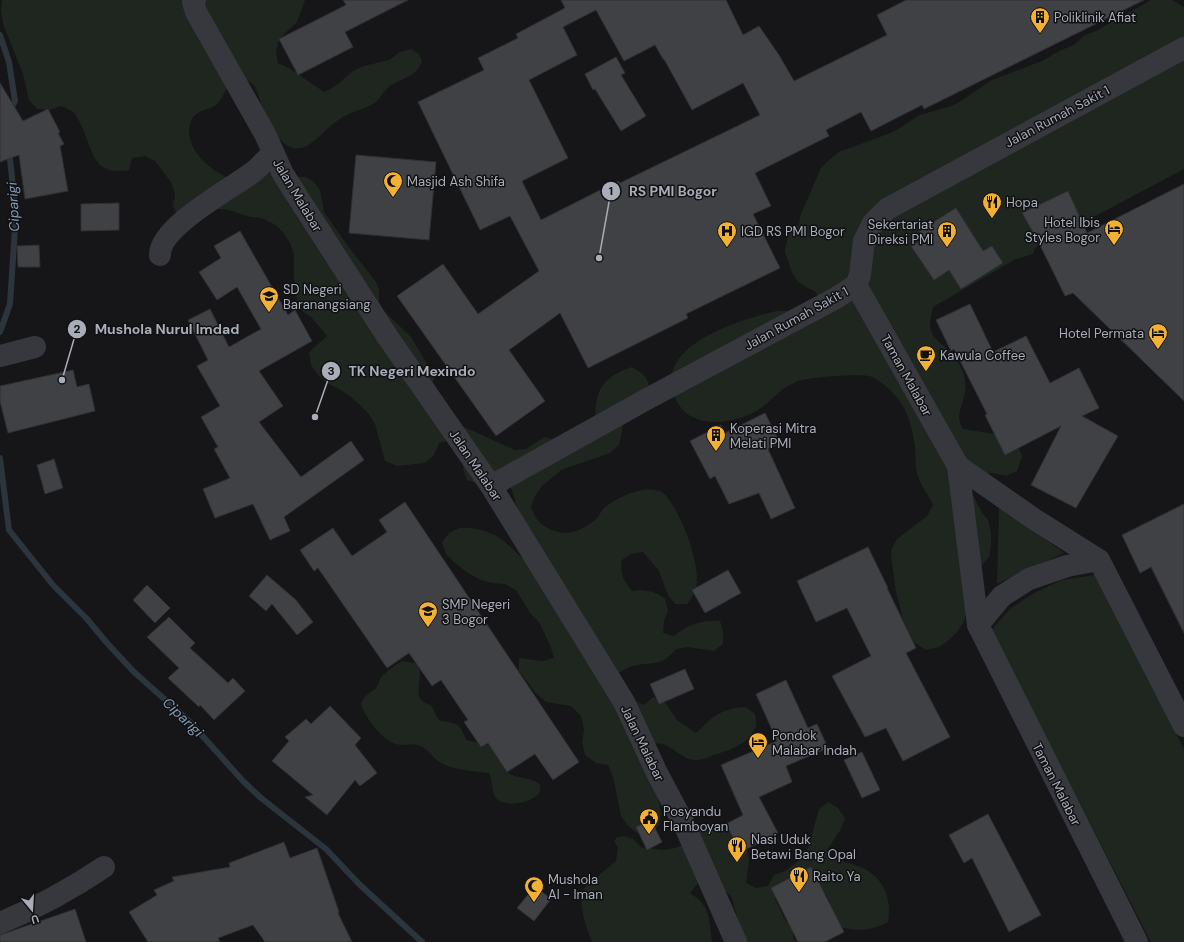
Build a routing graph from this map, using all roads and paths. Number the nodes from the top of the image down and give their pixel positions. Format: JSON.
{"nodes":[{"id":1,"x":194,"y":1,"type":"edge"},
{"id":2,"x":1184,"y":48,"type":"edge"},
{"id":3,"x":273,"y":153,"type":"junction"},
{"id":4,"x":160,"y":255,"type":"dead end"},
{"id":5,"x":856,"y":285,"type":"junction"},
{"id":6,"x":35,"y":347,"type":"dead end"},
{"id":7,"x":4,"y":355,"type":"edge"},
{"id":8,"x":958,"y":466,"type":"junction"},
{"id":9,"x":491,"y":486,"type":"junction"},
{"id":10,"x":1099,"y":560,"type":"junction"},
{"id":11,"x":978,"y":625,"type":"junction"},
{"id":12,"x":1184,"y":726,"type":"edge"},
{"id":13,"x":104,"y":867,"type":"dead end"},
{"id":14,"x":0,"y":923,"type":"edge"},
{"id":15,"x":736,"y":942,"type":"edge"},
{"id":16,"x":1137,"y":942,"type":"edge"}],
"edges":[{"from":1,"to":3,"type":"street","name":"Jalan Malabar"},
{"from":2,"to":5,"type":"street","name":"Jalan Rumah Sakit 1"},
{"from":3,"to":4,"type":"street"},
{"from":3,"to":9,"type":"street","name":"Jalan Malabar"},
{"from":5,"to":8,"type":"street","name":"Taman Malabar"},
{"from":5,"to":9,"type":"street","name":"Jalan Rumah Sakit 1"},
{"from":6,"to":7,"type":"street"},
{"from":8,"to":10,"type":"street","name":"Taman Malabar"},
{"from":8,"to":11,"type":"street","name":"Taman Malabar"},
{"from":9,"to":15,"type":"street","name":"Jalan Malabar"},
{"from":10,"to":11,"type":"street"},
{"from":10,"to":12,"type":"street"},
{"from":11,"to":16,"type":"street","name":"Taman Malabar"},
{"from":13,"to":14,"type":"street"}]}
